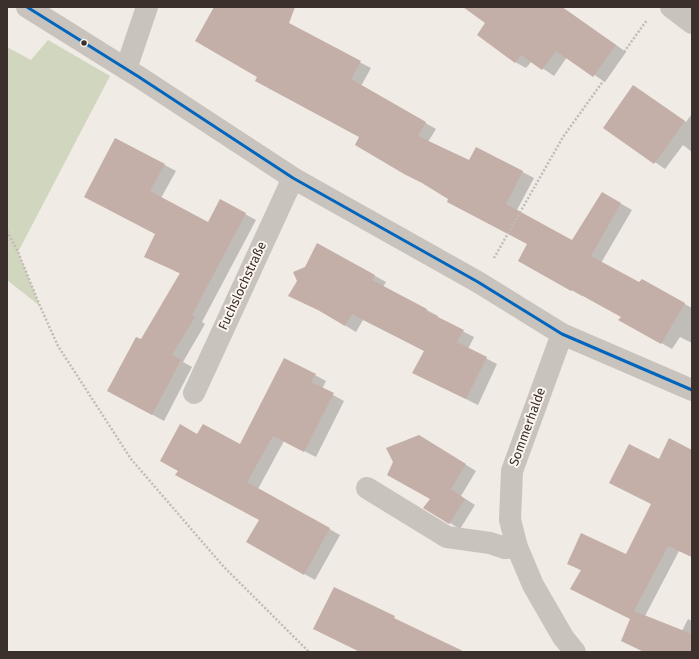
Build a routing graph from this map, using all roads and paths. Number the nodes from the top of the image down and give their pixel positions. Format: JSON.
{"nodes":[{"id":1,"x":27,"y":7,"type":"edge"},
{"id":2,"x":147,"y":7,"type":"edge"},
{"id":3,"x":671,"y":7,"type":"edge"},
{"id":4,"x":649,"y":17,"type":"dead end"},
{"id":5,"x":692,"y":23,"type":"edge"},
{"id":6,"x":126,"y":69,"type":"junction"},
{"id":7,"x":293,"y":178,"type":"junction"},
{"id":8,"x":7,"y":231,"type":"edge"},
{"id":9,"x":478,"y":282,"type":"junction"},
{"id":10,"x":562,"y":334,"type":"junction"},
{"id":11,"x":692,"y":390,"type":"edge"},
{"id":12,"x":194,"y":393,"type":"dead end"},
{"id":13,"x":367,"y":488,"type":"dead end"},
{"id":14,"x":517,"y":547,"type":"junction"},
{"id":15,"x":309,"y":652,"type":"edge"},
{"id":16,"x":575,"y":652,"type":"edge"}],
"edges":[{"from":1,"to":6,"type":"street"},
{"from":2,"to":6,"type":"street"},
{"from":3,"to":5,"type":"street"},
{"from":4,"to":9,"type":"path"},
{"from":6,"to":7,"type":"street"},
{"from":7,"to":9,"type":"street"},
{"from":7,"to":12,"type":"street","name":"Fuchslochstraße"},
{"from":8,"to":15,"type":"path"},
{"from":9,"to":10,"type":"street"},
{"from":10,"to":11,"type":"street"},
{"from":10,"to":14,"type":"street","name":"Sommerhalde"},
{"from":13,"to":14,"type":"street"},
{"from":14,"to":16,"type":"street","name":"Sommerhalde"}]}
